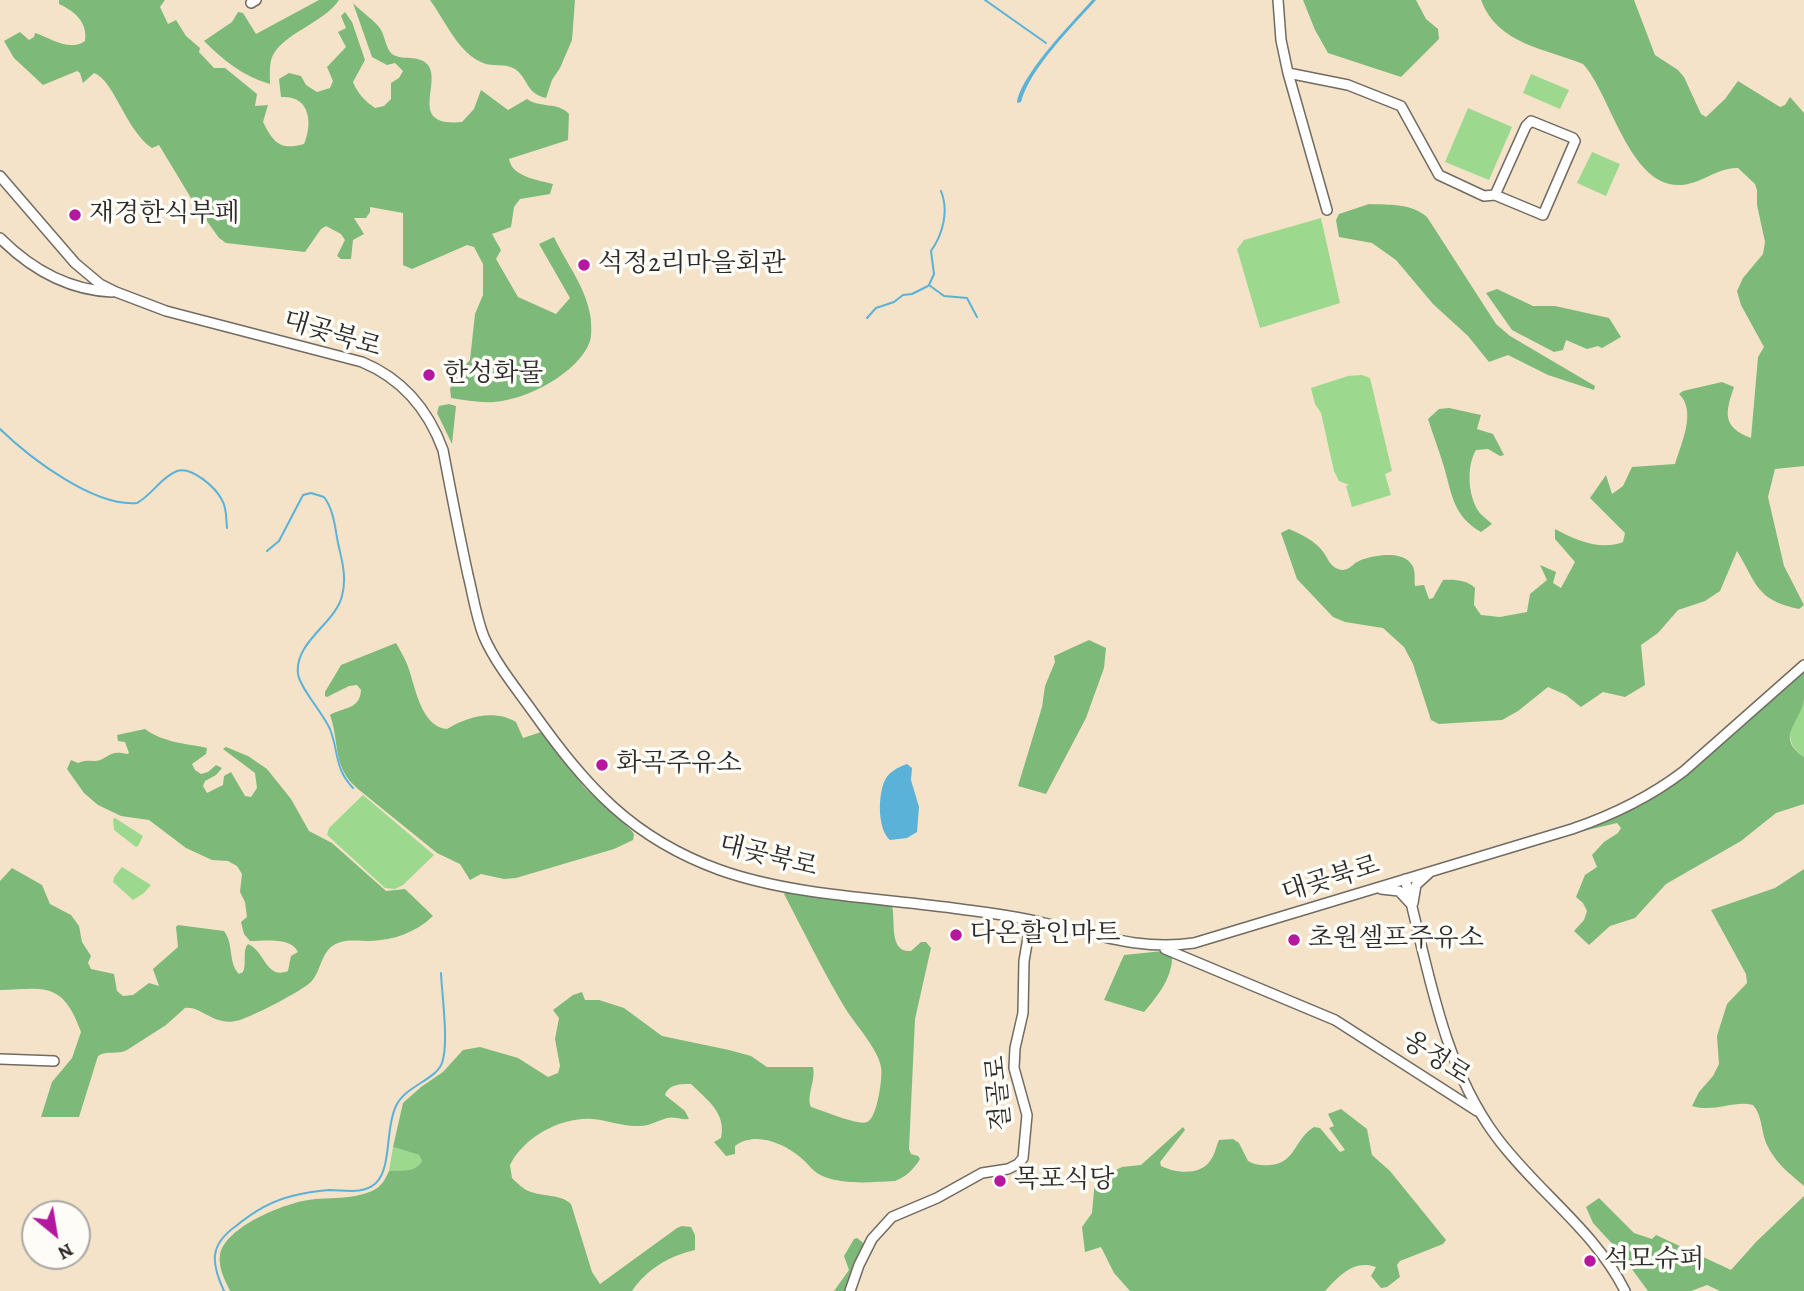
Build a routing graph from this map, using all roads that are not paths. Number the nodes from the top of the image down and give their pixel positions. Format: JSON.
{"nodes":[{"id":1,"x":1278,"y":0,"type":"edge"},
{"id":2,"x":1288,"y":73,"type":"junction"},
{"id":3,"x":0,"y":176,"type":"edge"},
{"id":4,"x":1495,"y":195,"type":"junction"},
{"id":5,"x":1327,"y":210,"type":"dead end"},
{"id":6,"x":0,"y":238,"type":"edge"},
{"id":7,"x":116,"y":292,"type":"junction"},
{"id":8,"x":1804,"y":665,"type":"edge"},
{"id":9,"x":1432,"y":871,"type":"junction"},
{"id":10,"x":1405,"y":879,"type":"junction"},
{"id":11,"x":1372,"y":889,"type":"junction"},
{"id":12,"x":1413,"y":908,"type":"junction"},
{"id":13,"x":1031,"y":920,"type":"junction"},
{"id":14,"x":1160,"y":946,"type":"junction"},
{"id":15,"x":0,"y":1059,"type":"edge"},
{"id":16,"x":54,"y":1061,"type":"dead end"},
{"id":17,"x":1480,"y":1113,"type":"junction"},
{"id":18,"x":850,"y":1291,"type":"edge"},
{"id":19,"x":1625,"y":1291,"type":"edge"}],
"edges":[{"from":1,"to":2,"type":"street"},
{"from":2,"to":4,"type":"street"},
{"from":2,"to":5,"type":"street"},
{"from":3,"to":7,"type":"street","name":"대곶북로"},
{"from":4,"to":4,"type":"street"},
{"from":6,"to":7,"type":"street"},
{"from":7,"to":13,"type":"street","name":"대곶북로"},
{"from":8,"to":9,"type":"street","name":"대곶북로"},
{"from":9,"to":10,"type":"street","name":"대곶북로"},
{"from":9,"to":12,"type":"street"},
{"from":10,"to":11,"type":"street","name":"대곶북로"},
{"from":10,"to":12,"type":"street"},
{"from":11,"to":12,"type":"street"},
{"from":11,"to":14,"type":"street","name":"대곶북로"},
{"from":12,"to":17,"type":"street"},
{"from":13,"to":14,"type":"street","name":"대곶북로"},
{"from":13,"to":18,"type":"street","name":"절골로"},
{"from":14,"to":17,"type":"street","name":"옹정로"},
{"from":15,"to":16,"type":"street"},
{"from":17,"to":19,"type":"street","name":"옹정로"}]}
